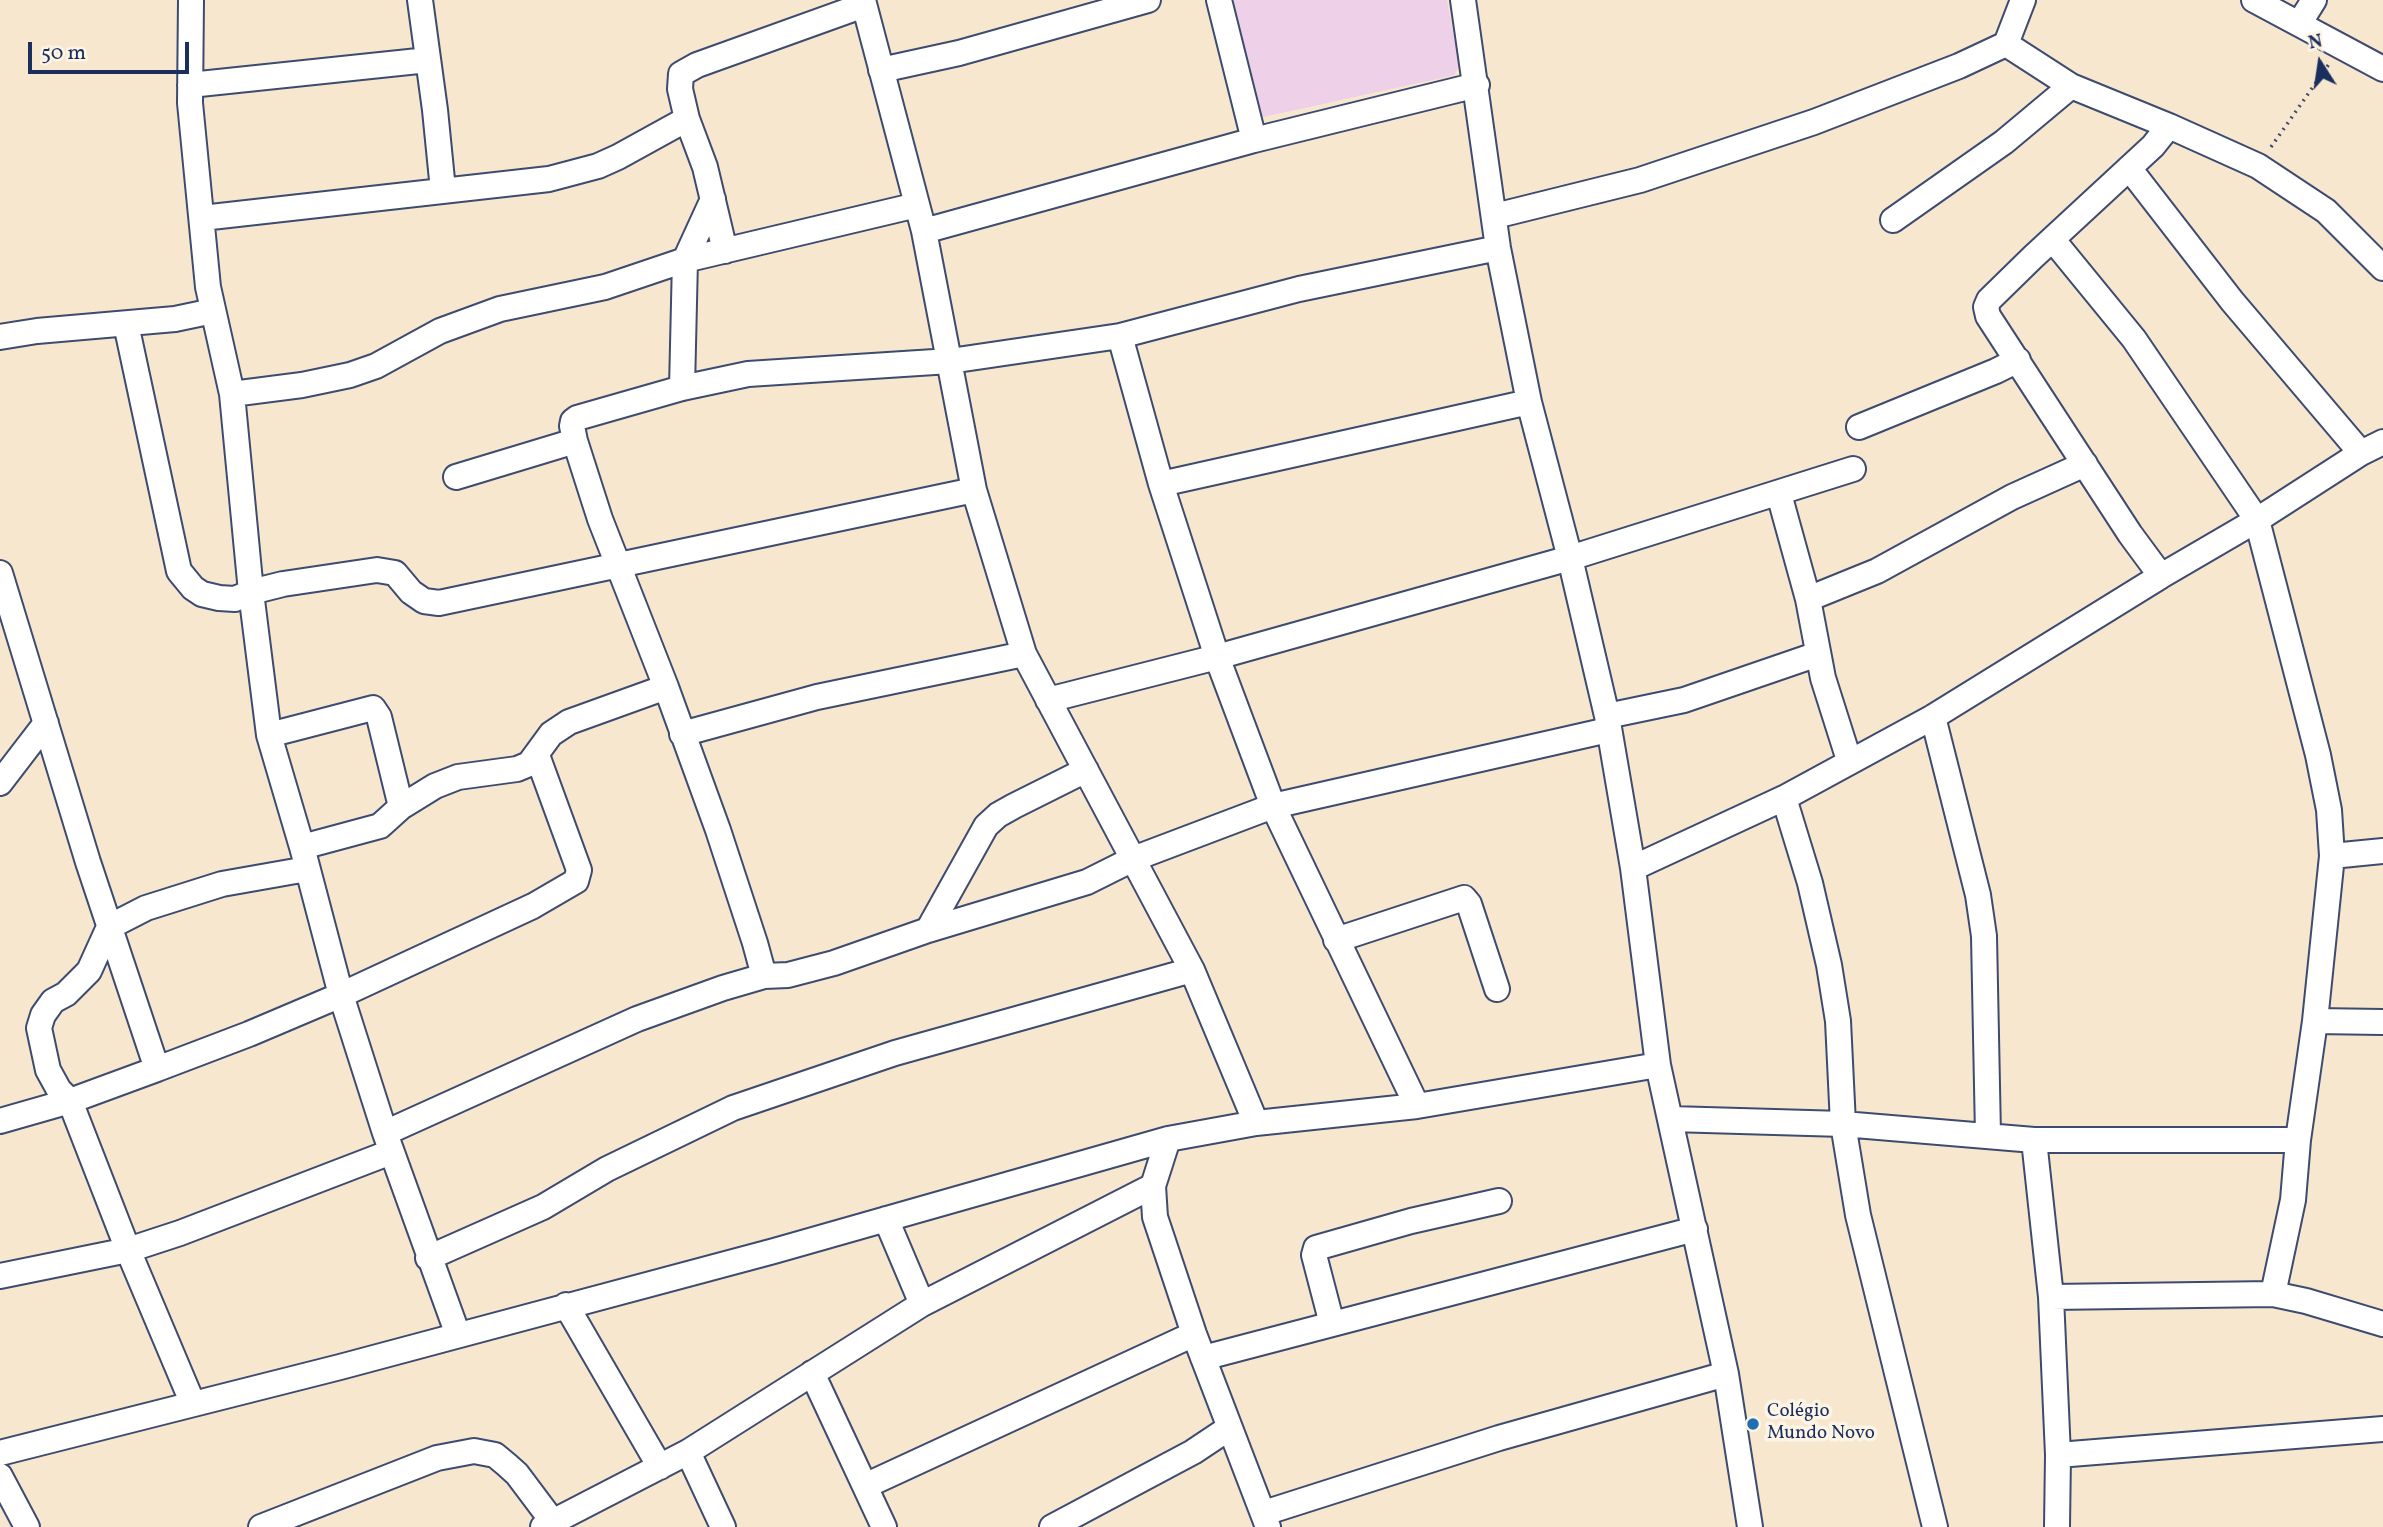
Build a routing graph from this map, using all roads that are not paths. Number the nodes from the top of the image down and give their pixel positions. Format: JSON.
{"nodes":[{"id":1,"x":191,"y":0,"type":"edge"},
{"id":2,"x":420,"y":0,"type":"edge"},
{"id":3,"x":1148,"y":0,"type":"edge"},
{"id":4,"x":1219,"y":0,"type":"edge"},
{"id":5,"x":1464,"y":0,"type":"edge"},
{"id":6,"x":2023,"y":0,"type":"edge"},
{"id":7,"x":2254,"y":0,"type":"edge"},
{"id":8,"x":2314,"y":0,"type":"edge"},
{"id":9,"x":864,"y":3,"type":"edge"},
{"id":10,"x":2299,"y":24,"type":"junction"},
{"id":11,"x":2006,"y":44,"type":"junction"},
{"id":12,"x":428,"y":60,"type":"junction"},
{"id":13,"x":2383,"y":69,"type":"edge"},
{"id":14,"x":881,"y":70,"type":"junction"},
{"id":15,"x":190,"y":85,"type":"junction"},
{"id":16,"x":1477,"y":85,"type":"junction"},
{"id":17,"x":2071,"y":86,"type":"junction"},
{"id":18,"x":687,"y":119,"type":"junction"},
{"id":19,"x":2169,"y":126,"type":"junction"},
{"id":20,"x":1254,"y":141,"type":"junction"},
{"id":21,"x":2129,"y":168,"type":"junction"},
{"id":22,"x":443,"y":190,"type":"junction"},
{"id":23,"x":713,"y":199,"type":"junction"},
{"id":24,"x":917,"y":205,"type":"junction"},
{"id":25,"x":1494,"y":216,"type":"junction"},
{"id":26,"x":202,"y":218,"type":"junction"},
{"id":27,"x":1892,"y":220,"type":"dead end"},
{"id":28,"x":924,"y":231,"type":"junction"},
{"id":29,"x":2053,"y":240,"type":"junction"},
{"id":30,"x":1499,"y":248,"type":"junction"},
{"id":31,"x":725,"y":251,"type":"junction"},
{"id":32,"x":685,"y":260,"type":"junction"},
{"id":33,"x":2383,"y":268,"type":"edge"},
{"id":34,"x":213,"y":311,"type":"junction"},
{"id":35,"x":127,"y":324,"type":"junction"},
{"id":36,"x":1120,"y":336,"type":"junction"},
{"id":37,"x":0,"y":337,"type":"edge"},
{"id":38,"x":2018,"y":360,"type":"junction"},
{"id":39,"x":950,"y":361,"type":"junction"},
{"id":40,"x":682,"y":388,"type":"junction"},
{"id":41,"x":232,"y":394,"type":"junction"},
{"id":42,"x":1529,"y":402,"type":"junction"},
{"id":43,"x":1859,"y":427,"type":"dead end"},
{"id":44,"x":575,"y":441,"type":"junction"},
{"id":45,"x":2383,"y":442,"type":"edge"},
{"id":46,"x":2361,"y":453,"type":"junction"},
{"id":47,"x":2085,"y":464,"type":"junction"},
{"id":48,"x":1853,"y":469,"type":"dead end"},
{"id":49,"x":456,"y":477,"type":"dead end"},
{"id":50,"x":1161,"y":484,"type":"junction"},
{"id":51,"x":974,"y":490,"type":"junction"},
{"id":52,"x":1779,"y":494,"type":"junction"},
{"id":53,"x":2257,"y":520,"type":"junction"},
{"id":54,"x":1570,"y":558,"type":"junction"},
{"id":55,"x":617,"y":566,"type":"junction"},
{"id":56,"x":0,"y":573,"type":"edge"},
{"id":57,"x":2161,"y":576,"type":"junction"},
{"id":58,"x":251,"y":592,"type":"junction"},
{"id":59,"x":1808,"y":599,"type":"junction"},
{"id":60,"x":1024,"y":654,"type":"junction"},
{"id":61,"x":1818,"y":654,"type":"junction"},
{"id":62,"x":1217,"y":657,"type":"junction"},
{"id":63,"x":666,"y":687,"type":"junction"},
{"id":64,"x":1048,"y":701,"type":"junction"},
{"id":65,"x":1933,"y":717,"type":"junction"},
{"id":66,"x":46,"y":723,"type":"junction"},
{"id":67,"x":1608,"y":723,"type":"junction"},
{"id":68,"x":682,"y":734,"type":"junction"},
{"id":69,"x":269,"y":735,"type":"junction"},
{"id":70,"x":537,"y":755,"type":"junction"},
{"id":71,"x":1849,"y":760,"type":"junction"},
{"id":72,"x":1086,"y":770,"type":"junction"},
{"id":73,"x":0,"y":783,"type":"edge"},
{"id":74,"x":1784,"y":797,"type":"junction"},
{"id":75,"x":1273,"y":806,"type":"junction"},
{"id":76,"x":401,"y":807,"type":"junction"},
{"id":77,"x":2383,"y":851,"type":"edge"},
{"id":78,"x":2332,"y":856,"type":"junction"},
{"id":79,"x":304,"y":858,"type":"junction"},
{"id":80,"x":1133,"y":859,"type":"junction"},
{"id":81,"x":1633,"y":868,"type":"junction"},
{"id":82,"x":109,"y":927,"type":"junction"},
{"id":83,"x":928,"y":930,"type":"junction"},
{"id":84,"x":1336,"y":940,"type":"junction"},
{"id":85,"x":1192,"y":970,"type":"junction"},
{"id":86,"x":764,"y":976,"type":"junction"},
{"id":87,"x":1497,"y":989,"type":"dead end"},
{"id":88,"x":341,"y":995,"type":"junction"},
{"id":89,"x":2315,"y":1021,"type":"junction"},
{"id":90,"x":2383,"y":1022,"type":"edge"},
{"id":91,"x":1658,"y":1065,"type":"junction"},
{"id":92,"x":157,"y":1069,"type":"junction"},
{"id":93,"x":69,"y":1101,"type":"junction"},
{"id":94,"x":1417,"y":1106,"type":"junction"},
{"id":95,"x":1671,"y":1119,"type":"junction"},
{"id":96,"x":0,"y":1121,"type":"edge"},
{"id":97,"x":1255,"y":1123,"type":"junction"},
{"id":98,"x":1843,"y":1124,"type":"junction"},
{"id":99,"x":1988,"y":1135,"type":"junction"},
{"id":100,"x":1168,"y":1139,"type":"junction"},
{"id":101,"x":2035,"y":1140,"type":"junction"},
{"id":102,"x":2298,"y":1140,"type":"junction"},
{"id":103,"x":388,"y":1143,"type":"junction"},
{"id":104,"x":1153,"y":1186,"type":"junction"},
{"id":105,"x":1499,"y":1201,"type":"dead end"},
{"id":106,"x":886,"y":1219,"type":"junction"},
{"id":107,"x":1695,"y":1229,"type":"junction"},
{"id":108,"x":128,"y":1250,"type":"junction"},
{"id":109,"x":428,"y":1258,"type":"junction"},
{"id":110,"x":0,"y":1276,"type":"edge"},
{"id":111,"x":2273,"y":1294,"type":"junction"},
{"id":112,"x":2051,"y":1297,"type":"junction"},
{"id":113,"x":922,"y":1304,"type":"junction"},
{"id":114,"x":566,"y":1305,"type":"junction"},
{"id":115,"x":1332,"y":1324,"type":"junction"},
{"id":116,"x":2383,"y":1324,"type":"edge"},
{"id":117,"x":1194,"y":1334,"type":"junction"},
{"id":118,"x":458,"y":1335,"type":"junction"},
{"id":119,"x":1203,"y":1358,"type":"junction"},
{"id":120,"x":812,"y":1373,"type":"junction"},
{"id":121,"x":1726,"y":1374,"type":"junction"},
{"id":122,"x":193,"y":1404,"type":"junction"},
{"id":123,"x":1229,"y":1428,"type":"junction"},
{"id":124,"x":2383,"y":1429,"type":"edge"},
{"id":125,"x":688,"y":1452,"type":"junction"},
{"id":126,"x":0,"y":1453,"type":"edge"},
{"id":127,"x":2058,"y":1455,"type":"junction"},
{"id":128,"x":660,"y":1467,"type":"junction"},
{"id":129,"x":0,"y":1476,"type":"edge"},
{"id":130,"x":865,"y":1486,"type":"junction"},
{"id":131,"x":1266,"y":1520,"type":"edge"},
{"id":132,"x":548,"y":1524,"type":"edge"},
{"id":133,"x":27,"y":1527,"type":"edge"},
{"id":134,"x":261,"y":1527,"type":"edge"},
{"id":135,"x":723,"y":1527,"type":"edge"},
{"id":136,"x":884,"y":1527,"type":"edge"},
{"id":137,"x":1052,"y":1527,"type":"edge"},
{"id":138,"x":1749,"y":1527,"type":"edge"},
{"id":139,"x":1935,"y":1527,"type":"edge"},
{"id":140,"x":2057,"y":1527,"type":"edge"}],
"edges":[{"from":1,"to":15,"type":"street"},
{"from":2,"to":12,"type":"street"},
{"from":3,"to":14,"type":"street"},
{"from":4,"to":20,"type":"street"},
{"from":5,"to":16,"type":"street"},
{"from":6,"to":11,"type":"street"},
{"from":7,"to":10,"type":"street"},
{"from":8,"to":10,"type":"street"},
{"from":9,"to":14,"type":"street"},
{"from":9,"to":18,"type":"street"},
{"from":10,"to":13,"type":"street"},
{"from":11,"to":17,"type":"street"},
{"from":11,"to":25,"type":"street"},
{"from":12,"to":15,"type":"street"},
{"from":12,"to":22,"type":"street"},
{"from":14,"to":24,"type":"street"},
{"from":15,"to":26,"type":"street"},
{"from":16,"to":20,"type":"street"},
{"from":16,"to":25,"type":"street"},
{"from":17,"to":19,"type":"street"},
{"from":17,"to":27,"type":"street"},
{"from":18,"to":22,"type":"street"},
{"from":18,"to":23,"type":"street"},
{"from":19,"to":21,"type":"street"},
{"from":19,"to":33,"type":"street"},
{"from":20,"to":28,"type":"street"},
{"from":21,"to":29,"type":"street"},
{"from":21,"to":46,"type":"street"},
{"from":22,"to":26,"type":"street"},
{"from":23,"to":31,"type":"street"},
{"from":23,"to":32,"type":"street"},
{"from":24,"to":28,"type":"street"},
{"from":24,"to":31,"type":"street"},
{"from":25,"to":30,"type":"street"},
{"from":26,"to":34,"type":"street"},
{"from":28,"to":39,"type":"street"},
{"from":29,"to":38,"type":"street"},
{"from":29,"to":53,"type":"street"},
{"from":30,"to":36,"type":"street"},
{"from":30,"to":42,"type":"street"},
{"from":31,"to":32,"type":"street"},
{"from":32,"to":40,"type":"street"},
{"from":32,"to":41,"type":"street"},
{"from":34,"to":35,"type":"street"},
{"from":34,"to":41,"type":"street"},
{"from":35,"to":37,"type":"street"},
{"from":35,"to":58,"type":"street"},
{"from":36,"to":39,"type":"street"},
{"from":36,"to":50,"type":"street"},
{"from":38,"to":43,"type":"street"},
{"from":38,"to":47,"type":"street"},
{"from":39,"to":40,"type":"street"},
{"from":39,"to":51,"type":"street"},
{"from":40,"to":44,"type":"street"},
{"from":41,"to":58,"type":"street"},
{"from":42,"to":50,"type":"street"},
{"from":42,"to":54,"type":"street"},
{"from":44,"to":49,"type":"street"},
{"from":44,"to":55,"type":"street"},
{"from":45,"to":46,"type":"street"},
{"from":46,"to":53,"type":"street"},
{"from":47,"to":57,"type":"street"},
{"from":47,"to":59,"type":"street"},
{"from":48,"to":52,"type":"street"},
{"from":50,"to":62,"type":"street"},
{"from":51,"to":55,"type":"street"},
{"from":51,"to":60,"type":"street"},
{"from":52,"to":54,"type":"street"},
{"from":52,"to":59,"type":"street"},
{"from":53,"to":57,"type":"street"},
{"from":53,"to":78,"type":"street"},
{"from":54,"to":62,"type":"street"},
{"from":54,"to":67,"type":"street"},
{"from":55,"to":58,"type":"street"},
{"from":55,"to":63,"type":"street"},
{"from":56,"to":66,"type":"street"},
{"from":57,"to":65,"type":"street"},
{"from":58,"to":69,"type":"street"},
{"from":59,"to":61,"type":"street"},
{"from":60,"to":64,"type":"street"},
{"from":60,"to":68,"type":"street"},
{"from":61,"to":67,"type":"street"},
{"from":61,"to":71,"type":"street"},
{"from":62,"to":64,"type":"street"},
{"from":62,"to":75,"type":"street"},
{"from":63,"to":68,"type":"street"},
{"from":63,"to":70,"type":"street"},
{"from":64,"to":72,"type":"street"},
{"from":65,"to":71,"type":"street"},
{"from":65,"to":99,"type":"street"},
{"from":66,"to":73,"type":"street"},
{"from":66,"to":82,"type":"street"},
{"from":67,"to":75,"type":"street"},
{"from":67,"to":81,"type":"street"},
{"from":68,"to":86,"type":"street"},
{"from":69,"to":76,"type":"street"},
{"from":69,"to":79,"type":"street"},
{"from":70,"to":76,"type":"street"},
{"from":70,"to":88,"type":"street"},
{"from":71,"to":74,"type":"street"},
{"from":72,"to":80,"type":"street"},
{"from":72,"to":83,"type":"street"},
{"from":74,"to":81,"type":"street"},
{"from":74,"to":98,"type":"street"},
{"from":75,"to":80,"type":"street"},
{"from":75,"to":84,"type":"street"},
{"from":76,"to":79,"type":"street"},
{"from":77,"to":78,"type":"street"},
{"from":78,"to":89,"type":"street"},
{"from":79,"to":82,"type":"street"},
{"from":79,"to":88,"type":"street"},
{"from":80,"to":83,"type":"street"},
{"from":80,"to":85,"type":"street"},
{"from":81,"to":91,"type":"street"},
{"from":82,"to":92,"type":"street"},
{"from":82,"to":93,"type":"street"},
{"from":83,"to":86,"type":"street"},
{"from":84,"to":87,"type":"street"},
{"from":84,"to":94,"type":"street"},
{"from":85,"to":97,"type":"street"},
{"from":85,"to":109,"type":"street"},
{"from":86,"to":103,"type":"street"},
{"from":88,"to":92,"type":"street"},
{"from":88,"to":103,"type":"street"},
{"from":89,"to":90,"type":"street"},
{"from":89,"to":102,"type":"street"},
{"from":91,"to":94,"type":"street"},
{"from":91,"to":95,"type":"street"},
{"from":92,"to":93,"type":"street"},
{"from":93,"to":96,"type":"street"},
{"from":93,"to":108,"type":"street"},
{"from":94,"to":97,"type":"street"},
{"from":95,"to":98,"type":"street"},
{"from":95,"to":107,"type":"street"},
{"from":97,"to":100,"type":"street"},
{"from":98,"to":99,"type":"street"},
{"from":98,"to":139,"type":"street"},
{"from":99,"to":101,"type":"street"},
{"from":100,"to":104,"type":"street"},
{"from":100,"to":106,"type":"street"},
{"from":101,"to":102,"type":"street"},
{"from":101,"to":112,"type":"street"},
{"from":102,"to":111,"type":"street"},
{"from":103,"to":108,"type":"street"},
{"from":103,"to":109,"type":"street"},
{"from":104,"to":113,"type":"street"},
{"from":104,"to":117,"type":"street"},
{"from":105,"to":115,"type":"street"},
{"from":106,"to":113,"type":"street"},
{"from":106,"to":114,"type":"street"},
{"from":107,"to":115,"type":"street"},
{"from":107,"to":121,"type":"street"},
{"from":108,"to":110,"type":"street"},
{"from":108,"to":122,"type":"street"},
{"from":109,"to":118,"type":"street"},
{"from":111,"to":112,"type":"street"},
{"from":111,"to":116,"type":"street"},
{"from":112,"to":127,"type":"street"},
{"from":113,"to":120,"type":"street"},
{"from":114,"to":118,"type":"street"},
{"from":114,"to":128,"type":"street"},
{"from":115,"to":119,"type":"street"},
{"from":117,"to":119,"type":"street"},
{"from":117,"to":130,"type":"street"},
{"from":118,"to":122,"type":"street"},
{"from":119,"to":123,"type":"street"},
{"from":120,"to":125,"type":"street"},
{"from":120,"to":130,"type":"street"},
{"from":121,"to":131,"type":"street"},
{"from":121,"to":138,"type":"street"},
{"from":122,"to":126,"type":"street"},
{"from":123,"to":131,"type":"street"},
{"from":123,"to":137,"type":"street"},
{"from":124,"to":127,"type":"street"},
{"from":125,"to":128,"type":"street"},
{"from":125,"to":135,"type":"street"},
{"from":127,"to":140,"type":"street"},
{"from":128,"to":132,"type":"street"},
{"from":129,"to":133,"type":"street"},
{"from":130,"to":136,"type":"street"},
{"from":132,"to":134,"type":"street"}]}
